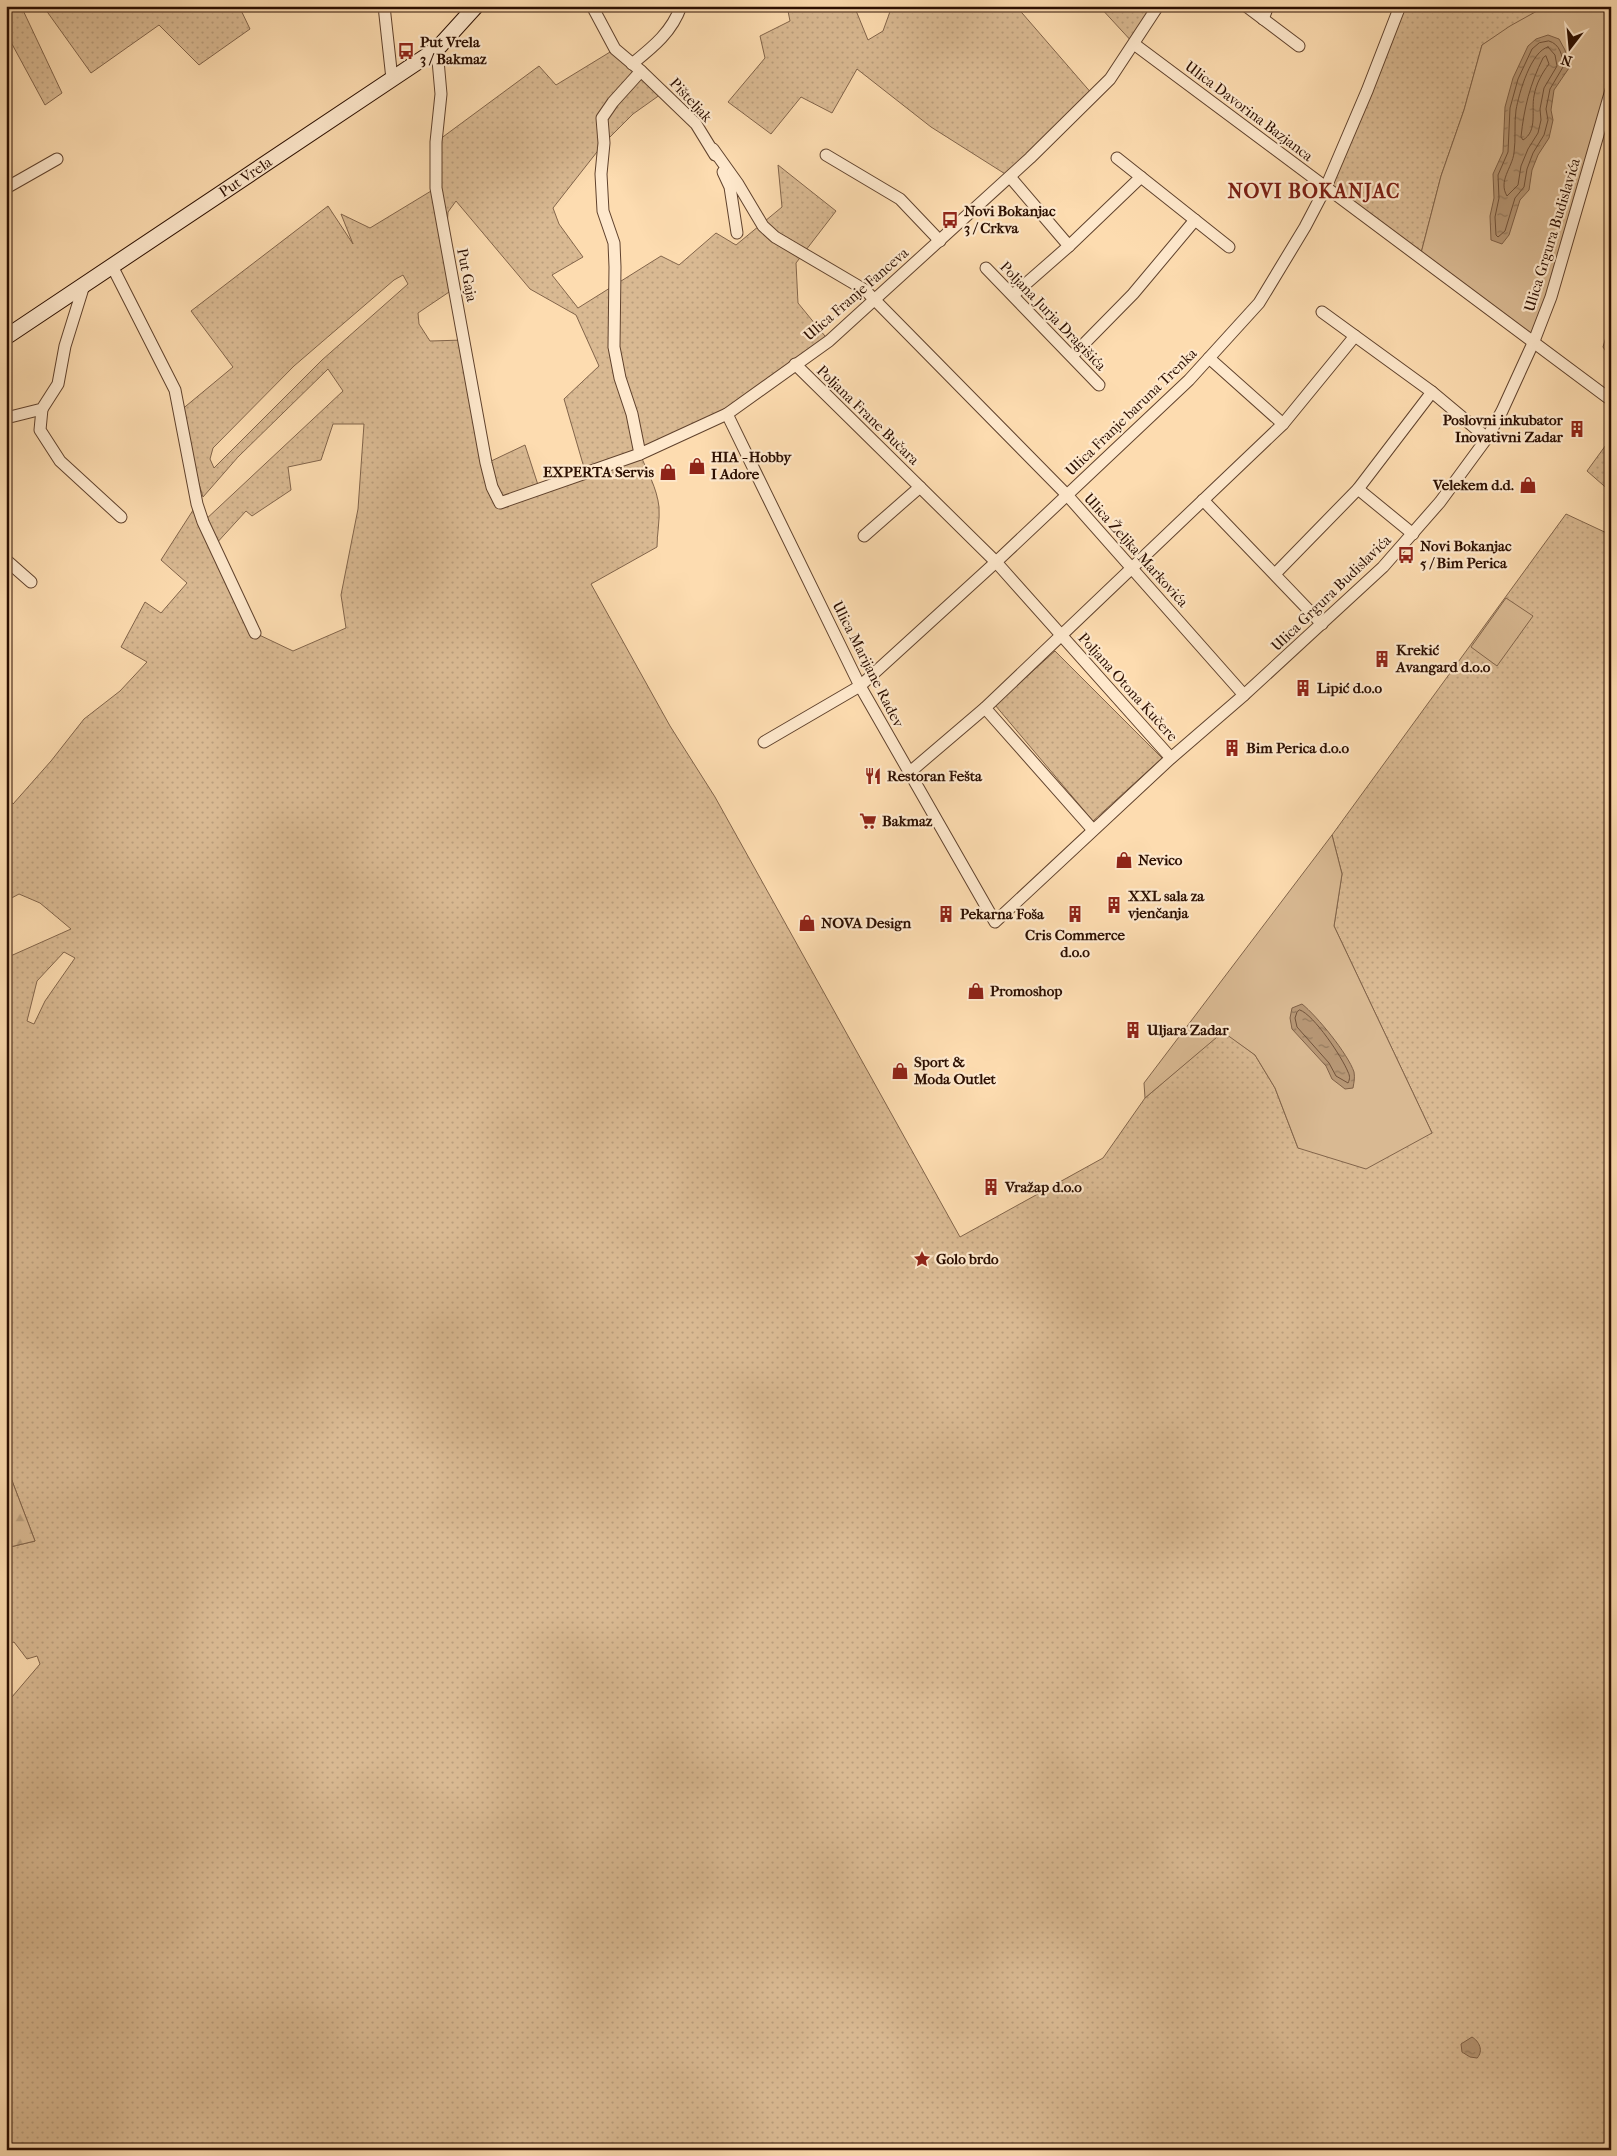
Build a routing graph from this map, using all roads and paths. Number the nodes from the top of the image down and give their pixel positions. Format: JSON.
{"nodes":[{"id":1,"x":384,"y":6,"type":"edge"},
{"id":2,"x":476,"y":6,"type":"edge"},
{"id":3,"x":592,"y":6,"type":"edge"},
{"id":4,"x":681,"y":6,"type":"edge"},
{"id":5,"x":1158,"y":6,"type":"edge"},
{"id":6,"x":1246,"y":6,"type":"edge"},
{"id":7,"x":1268,"y":6,"type":"edge"},
{"id":8,"x":1400,"y":6,"type":"edge"},
{"id":9,"x":463,"y":12,"type":"edge"},
{"id":10,"x":1263,"y":19,"type":"junction"},
{"id":11,"x":1134,"y":44,"type":"junction"},
{"id":12,"x":1298,"y":46,"type":"dead end"},
{"id":13,"x":437,"y":49,"type":"junction"},
{"id":14,"x":637,"y":68,"type":"junction"},
{"id":15,"x":392,"y":79,"type":"junction"},
{"id":16,"x":1611,"y":90,"type":"edge"},
{"id":17,"x":713,"y":149,"type":"junction"},
{"id":18,"x":826,"y":154,"type":"dead end"},
{"id":19,"x":1116,"y":158,"type":"dead end"},
{"id":20,"x":57,"y":159,"type":"dead end"},
{"id":21,"x":1010,"y":177,"type":"junction"},
{"id":22,"x":1141,"y":177,"type":"junction"},
{"id":23,"x":1326,"y":187,"type":"junction"},
{"id":24,"x":6,"y":188,"type":"edge"},
{"id":25,"x":1194,"y":220,"type":"junction"},
{"id":26,"x":737,"y":233,"type":"dead end"},
{"id":27,"x":940,"y":241,"type":"junction"},
{"id":28,"x":1069,"y":246,"type":"junction"},
{"id":29,"x":1229,"y":247,"type":"dead end"},
{"id":30,"x":112,"y":266,"type":"junction"},
{"id":31,"x":986,"y":268,"type":"dead end"},
{"id":32,"x":84,"y":285,"type":"junction"},
{"id":33,"x":1013,"y":295,"type":"junction"},
{"id":34,"x":875,"y":301,"type":"junction"},
{"id":35,"x":1322,"y":312,"type":"dead end"},
{"id":36,"x":1355,"y":336,"type":"junction"},
{"id":37,"x":6,"y":337,"type":"edge"},
{"id":38,"x":1534,"y":341,"type":"junction"},
{"id":39,"x":1072,"y":356,"type":"junction"},
{"id":40,"x":1209,"y":358,"type":"junction"},
{"id":41,"x":795,"y":364,"type":"junction"},
{"id":42,"x":1099,"y":385,"type":"dead end"},
{"id":43,"x":1432,"y":392,"type":"junction"},
{"id":44,"x":1611,"y":400,"type":"edge"},
{"id":45,"x":42,"y":409,"type":"junction"},
{"id":46,"x":727,"y":414,"type":"junction"},
{"id":47,"x":6,"y":418,"type":"edge"},
{"id":48,"x":1283,"y":424,"type":"junction"},
{"id":49,"x":1487,"y":438,"type":"junction"},
{"id":50,"x":640,"y":454,"type":"junction"},
{"id":51,"x":920,"y":487,"type":"junction"},
{"id":52,"x":1358,"y":489,"type":"junction"},
{"id":53,"x":1067,"y":495,"type":"junction"},
{"id":54,"x":1203,"y":500,"type":"junction"},
{"id":55,"x":500,"y":503,"type":"joint"},
{"id":56,"x":121,"y":517,"type":"dead end"},
{"id":57,"x":1412,"y":534,"type":"junction"},
{"id":58,"x":864,"y":536,"type":"dead end"},
{"id":59,"x":6,"y":560,"type":"edge"},
{"id":60,"x":996,"y":562,"type":"junction"},
{"id":61,"x":1134,"y":568,"type":"junction"},
{"id":62,"x":1275,"y":574,"type":"junction"},
{"id":63,"x":32,"y":582,"type":"dead end"},
{"id":64,"x":1322,"y":624,"type":"junction"},
{"id":65,"x":255,"y":633,"type":"dead end"},
{"id":66,"x":1062,"y":635,"type":"junction"},
{"id":67,"x":860,"y":686,"type":"junction"},
{"id":68,"x":1244,"y":695,"type":"junction"},
{"id":69,"x":985,"y":708,"type":"junction"},
{"id":70,"x":764,"y":742,"type":"dead end"},
{"id":71,"x":1172,"y":758,"type":"junction"},
{"id":72,"x":910,"y":772,"type":"junction"},
{"id":73,"x":1093,"y":830,"type":"junction"},
{"id":74,"x":995,"y":922,"type":"joint"}],
"edges":[{"from":1,"to":15,"type":"street"},
{"from":2,"to":9,"type":"main road","name":"Put Vrela"},
{"from":3,"to":14,"type":"street","name":"Pišteljak"},
{"from":4,"to":14,"type":"street"},
{"from":5,"to":11,"type":"street","name":"Ulica Franje Fanceva"},
{"from":6,"to":10,"type":"street"},
{"from":7,"to":10,"type":"street"},
{"from":8,"to":23,"type":"street","name":"Ulica Franje baruna Trenka"},
{"from":9,"to":13,"type":"main road","name":"Put Vrela"},
{"from":10,"to":12,"type":"street"},
{"from":11,"to":21,"type":"street","name":"Ulica Franje Fanceva"},
{"from":11,"to":23,"type":"street","name":"Ulica Davorina Bazjanca"},
{"from":13,"to":15,"type":"main road","name":"Put Vrela"},
{"from":13,"to":55,"type":"street","name":"Put Gaja"},
{"from":14,"to":17,"type":"street","name":"Pišteljak"},
{"from":14,"to":50,"type":"street"},
{"from":15,"to":30,"type":"main road","name":"Put Vrela"},
{"from":16,"to":38,"type":"street","name":"Ulica Grgura Budislavića"},
{"from":17,"to":26,"type":"street","name":"Pišteljak"},
{"from":17,"to":34,"type":"street","name":"Ulica Željka Markovića"},
{"from":18,"to":27,"type":"street"},
{"from":19,"to":22,"type":"street"},
{"from":20,"to":24,"type":"street"},
{"from":21,"to":27,"type":"street","name":"Ulica Franje Fanceva"},
{"from":21,"to":28,"type":"street"},
{"from":22,"to":25,"type":"street"},
{"from":22,"to":28,"type":"street"},
{"from":23,"to":38,"type":"street","name":"Ulica Davorina Bazjanca"},
{"from":23,"to":40,"type":"street","name":"Ulica Franje baruna Trenka"},
{"from":25,"to":29,"type":"street"},
{"from":25,"to":39,"type":"street"},
{"from":27,"to":34,"type":"street","name":"Ulica Franje Fanceva"},
{"from":28,"to":33,"type":"street"},
{"from":30,"to":32,"type":"main road","name":"Put Vrela"},
{"from":30,"to":65,"type":"street"},
{"from":31,"to":33,"type":"street","name":"Poljana Jurja Dragišića"},
{"from":32,"to":37,"type":"main road","name":"Put Vrela"},
{"from":32,"to":45,"type":"street"},
{"from":33,"to":39,"type":"street","name":"Poljana Jurja Dragišića"},
{"from":34,"to":41,"type":"street","name":"Ulica Franje Fanceva"},
{"from":34,"to":53,"type":"street","name":"Ulica Željka Markovića"},
{"from":35,"to":36,"type":"street"},
{"from":36,"to":43,"type":"street"},
{"from":36,"to":48,"type":"street"},
{"from":38,"to":44,"type":"street","name":"Ulica Davorina Bazjanca"},
{"from":38,"to":49,"type":"street","name":"Ulica Grgura Budislavića"},
{"from":39,"to":42,"type":"street","name":"Poljana Jurja Dragišića"},
{"from":40,"to":48,"type":"street"},
{"from":40,"to":53,"type":"street","name":"Ulica Franje baruna Trenka"},
{"from":41,"to":46,"type":"street","name":"Ulica Franje Fanceva"},
{"from":41,"to":51,"type":"street","name":"Poljana Frane Bučara"},
{"from":43,"to":49,"type":"street"},
{"from":43,"to":52,"type":"street"},
{"from":45,"to":47,"type":"street"},
{"from":45,"to":56,"type":"street"},
{"from":46,"to":50,"type":"street","name":"Ulica Franje Fanceva"},
{"from":46,"to":67,"type":"street","name":"Ulica Marijane Radev"},
{"from":48,"to":54,"type":"street"},
{"from":49,"to":57,"type":"street","name":"Ulica Grgura Budislavića"},
{"from":50,"to":55,"type":"street","name":"Ulica Franje Fanceva"},
{"from":51,"to":58,"type":"street","name":"Poljana Frane Bučara"},
{"from":51,"to":60,"type":"street","name":"Poljana Frane Bučara"},
{"from":52,"to":57,"type":"street"},
{"from":52,"to":62,"type":"street"},
{"from":53,"to":60,"type":"street","name":"Ulica Franje baruna Trenka"},
{"from":53,"to":61,"type":"street","name":"Ulica Željka Markovića"},
{"from":54,"to":61,"type":"street"},
{"from":54,"to":62,"type":"street"},
{"from":57,"to":64,"type":"street","name":"Ulica Grgura Budislavića"},
{"from":59,"to":63,"type":"street"},
{"from":60,"to":66,"type":"street","name":"Poljana Otona Kučere"},
{"from":60,"to":67,"type":"street","name":"Ulica Franje baruna Trenka"},
{"from":61,"to":66,"type":"street"},
{"from":61,"to":68,"type":"street","name":"Ulica Željka Markovića"},
{"from":62,"to":64,"type":"street"},
{"from":64,"to":68,"type":"street","name":"Ulica Grgura Budislavića"},
{"from":66,"to":69,"type":"street","name":"Poljana Otona Kučere"},
{"from":66,"to":71,"type":"street","name":"Poljana Otona Kučere"},
{"from":67,"to":70,"type":"street","name":"Ulica Franje baruna Trenka"},
{"from":67,"to":72,"type":"street","name":"Ulica Marijane Radev"},
{"from":68,"to":71,"type":"street","name":"Ulica Grgura Budislavića"},
{"from":69,"to":72,"type":"street","name":"Poljana Otona Kučere"},
{"from":69,"to":73,"type":"street"},
{"from":71,"to":73,"type":"street","name":"Ulica Grgura Budislavića"},
{"from":72,"to":74,"type":"street","name":"Ulica Marijane Radev"},
{"from":73,"to":74,"type":"street","name":"Ulica Grgura Budislavića"}]}
